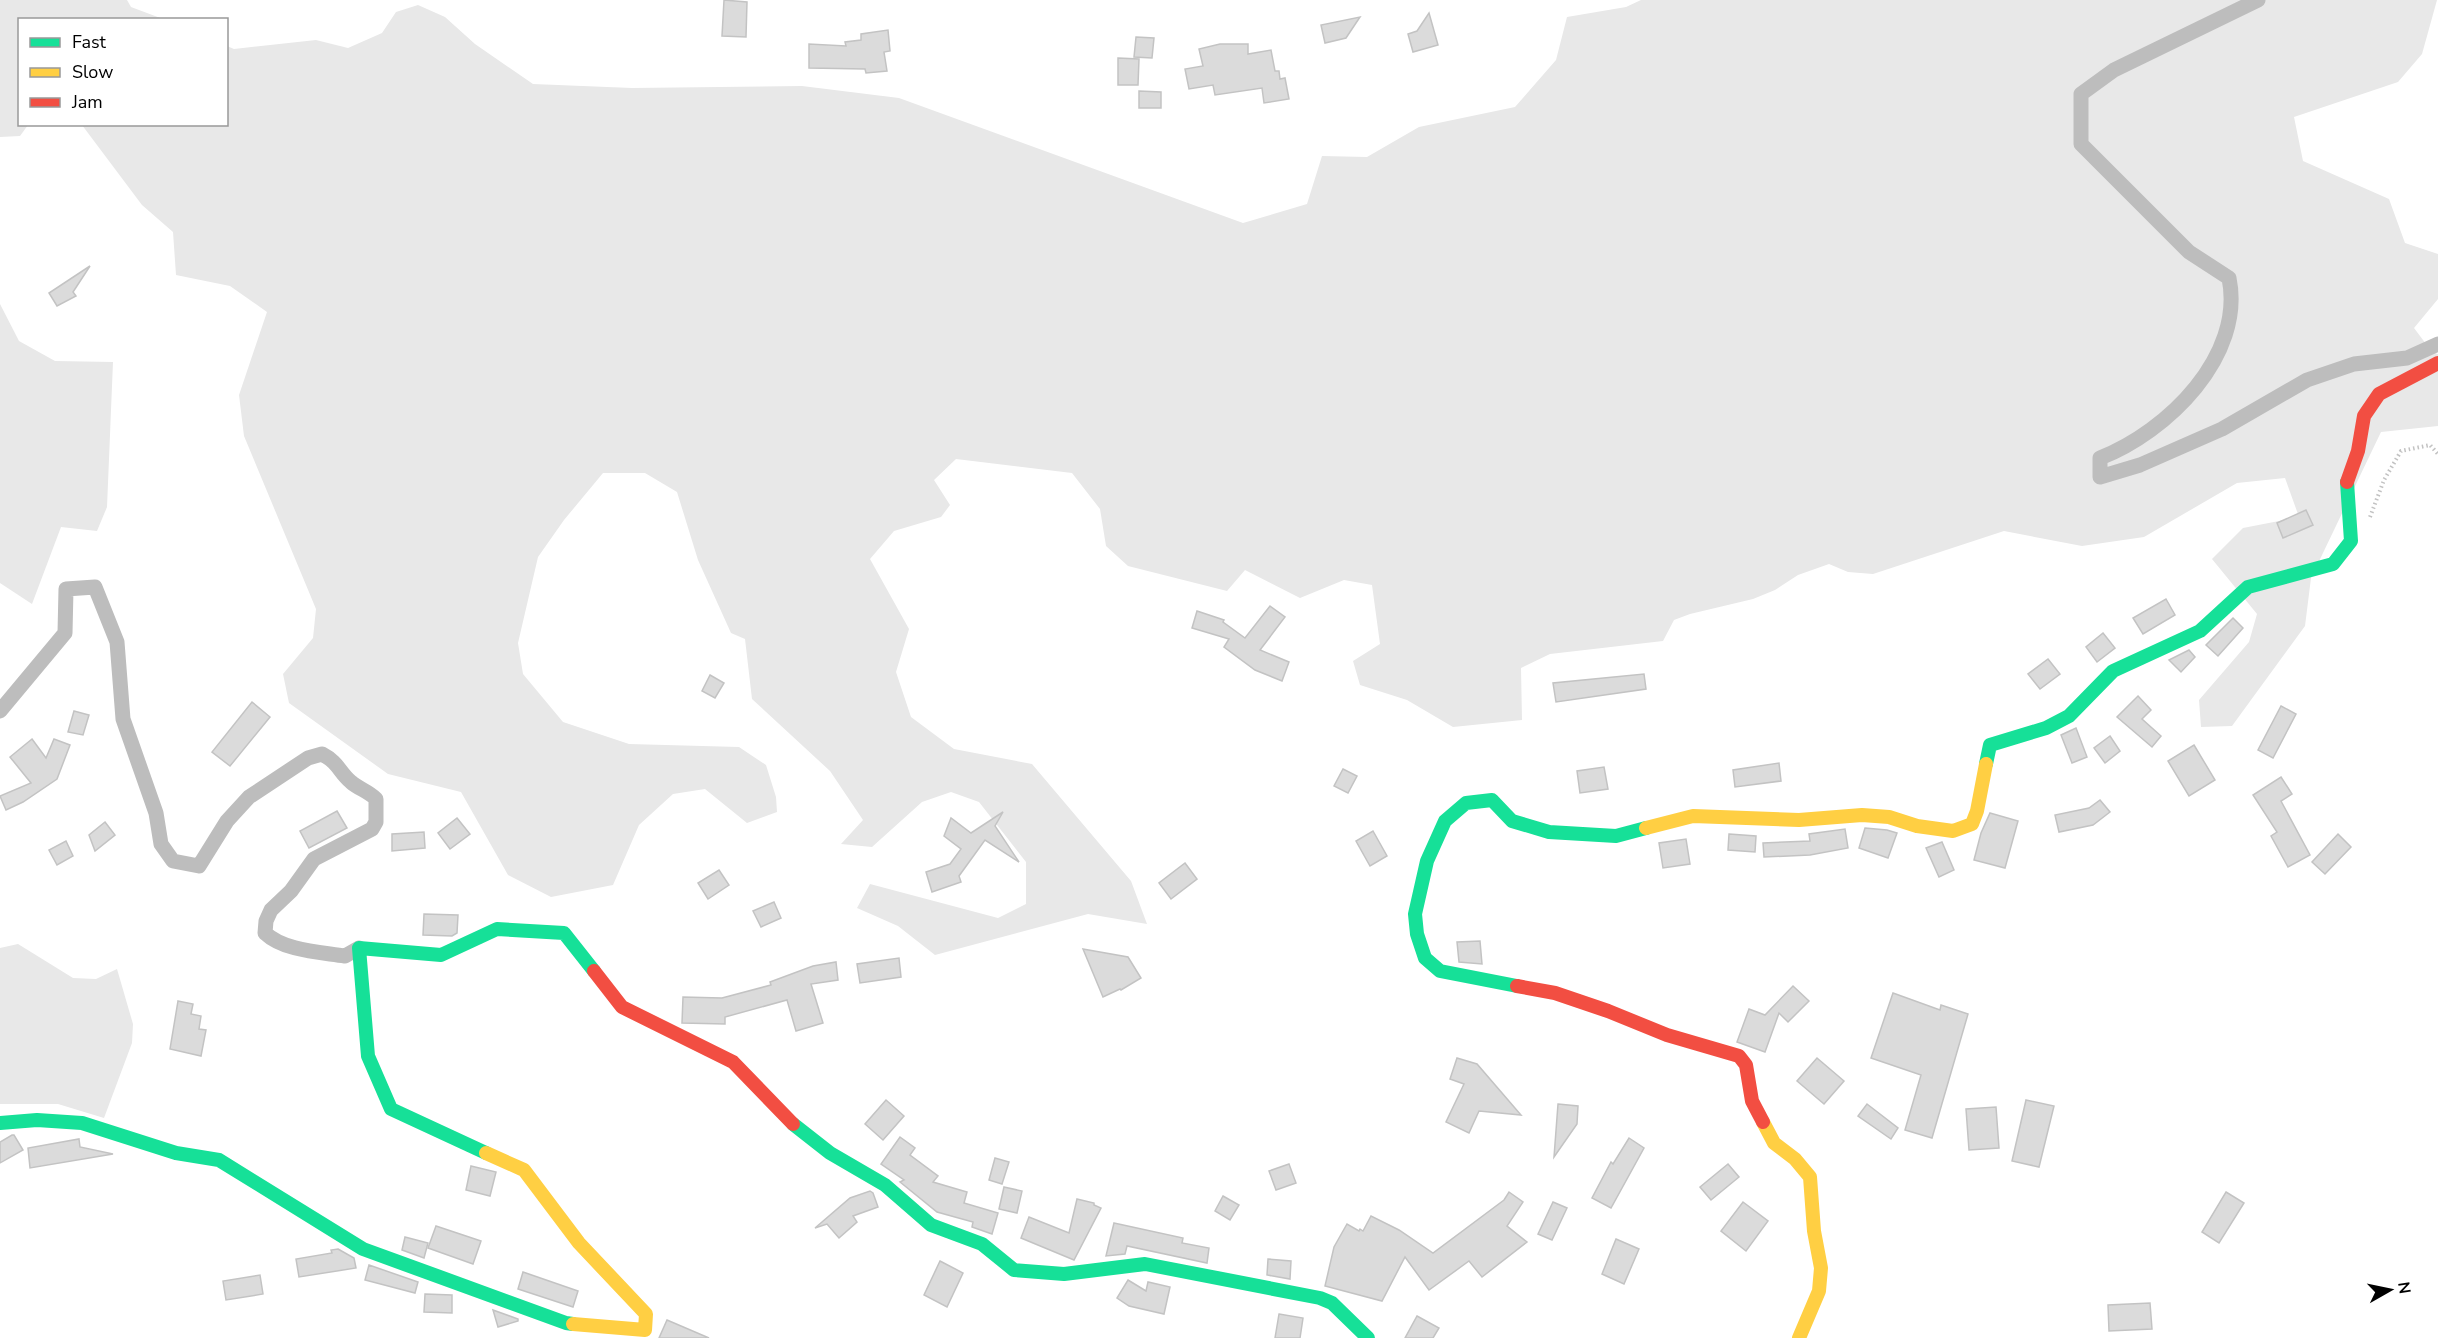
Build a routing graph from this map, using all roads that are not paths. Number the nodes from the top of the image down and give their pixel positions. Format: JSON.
{"nodes":[{"id":1,"x":2258,"y":0,"type":"edge"},
{"id":2,"x":2438,"y":344,"type":"edge"},
{"id":3,"x":2438,"y":363,"type":"edge"},
{"id":4,"x":0,"y":711,"type":"edge"},
{"id":5,"x":359,"y":948,"type":"junction"},
{"id":6,"x":0,"y":1123,"type":"edge"},
{"id":7,"x":1368,"y":1338,"type":"edge"},
{"id":8,"x":1799,"y":1338,"type":"edge"}],
"edges":[{"from":1,"to":2,"type":"street"},
{"from":3,"to":8,"type":"street"},
{"from":4,"to":5,"type":"street"},
{"from":5,"to":6,"type":"street"},
{"from":5,"to":7,"type":"street"}]}
